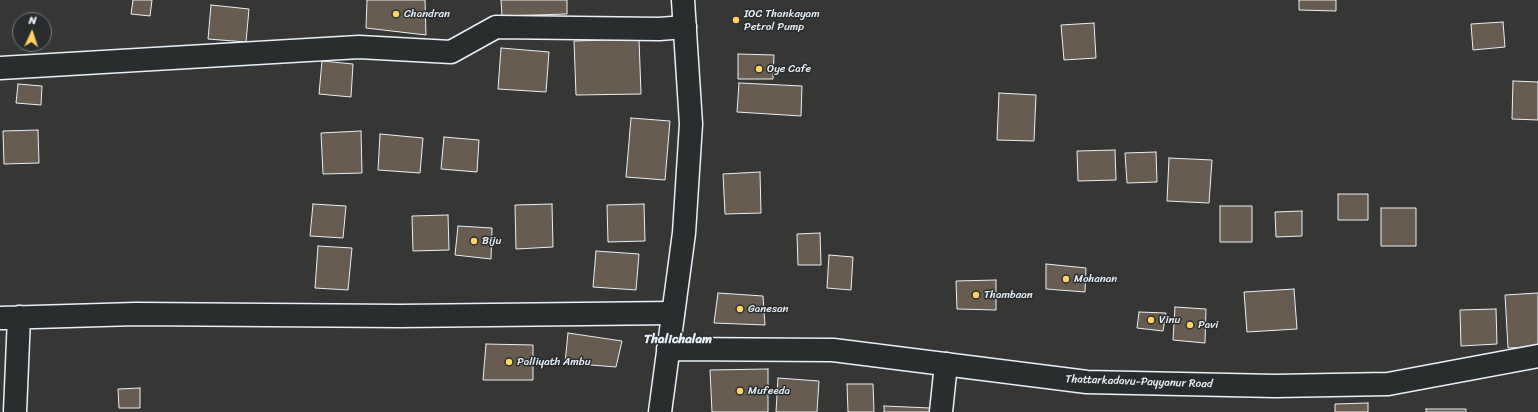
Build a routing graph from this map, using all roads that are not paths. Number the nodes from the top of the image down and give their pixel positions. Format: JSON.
{"nodes":[{"id":1,"x":683,"y":0,"type":"edge"},
{"id":2,"x":685,"y":27,"type":"junction"},
{"id":3,"x":0,"y":68,"type":"edge"},
{"id":4,"x":673,"y":313,"type":"junction"},
{"id":5,"x":10,"y":318,"type":"edge"},
{"id":6,"x":668,"y":349,"type":"junction"},
{"id":7,"x":1538,"y":356,"type":"edge"},
{"id":8,"x":946,"y":364,"type":"junction"},
{"id":9,"x":15,"y":412,"type":"edge"},
{"id":10,"x":660,"y":412,"type":"edge"},
{"id":11,"x":941,"y":412,"type":"edge"}],
"edges":[{"from":1,"to":2,"type":"street"},
{"from":2,"to":3,"type":"street"},
{"from":2,"to":4,"type":"street"},
{"from":4,"to":5,"type":"street"},
{"from":4,"to":6,"type":"street"},
{"from":5,"to":9,"type":"street"},
{"from":6,"to":8,"type":"street","name":"Thattarkadavu-Payyanur Road"},
{"from":6,"to":10,"type":"street"},
{"from":7,"to":8,"type":"street","name":"Thattarkadavu-Payyanur Road"},
{"from":8,"to":11,"type":"street"}]}
